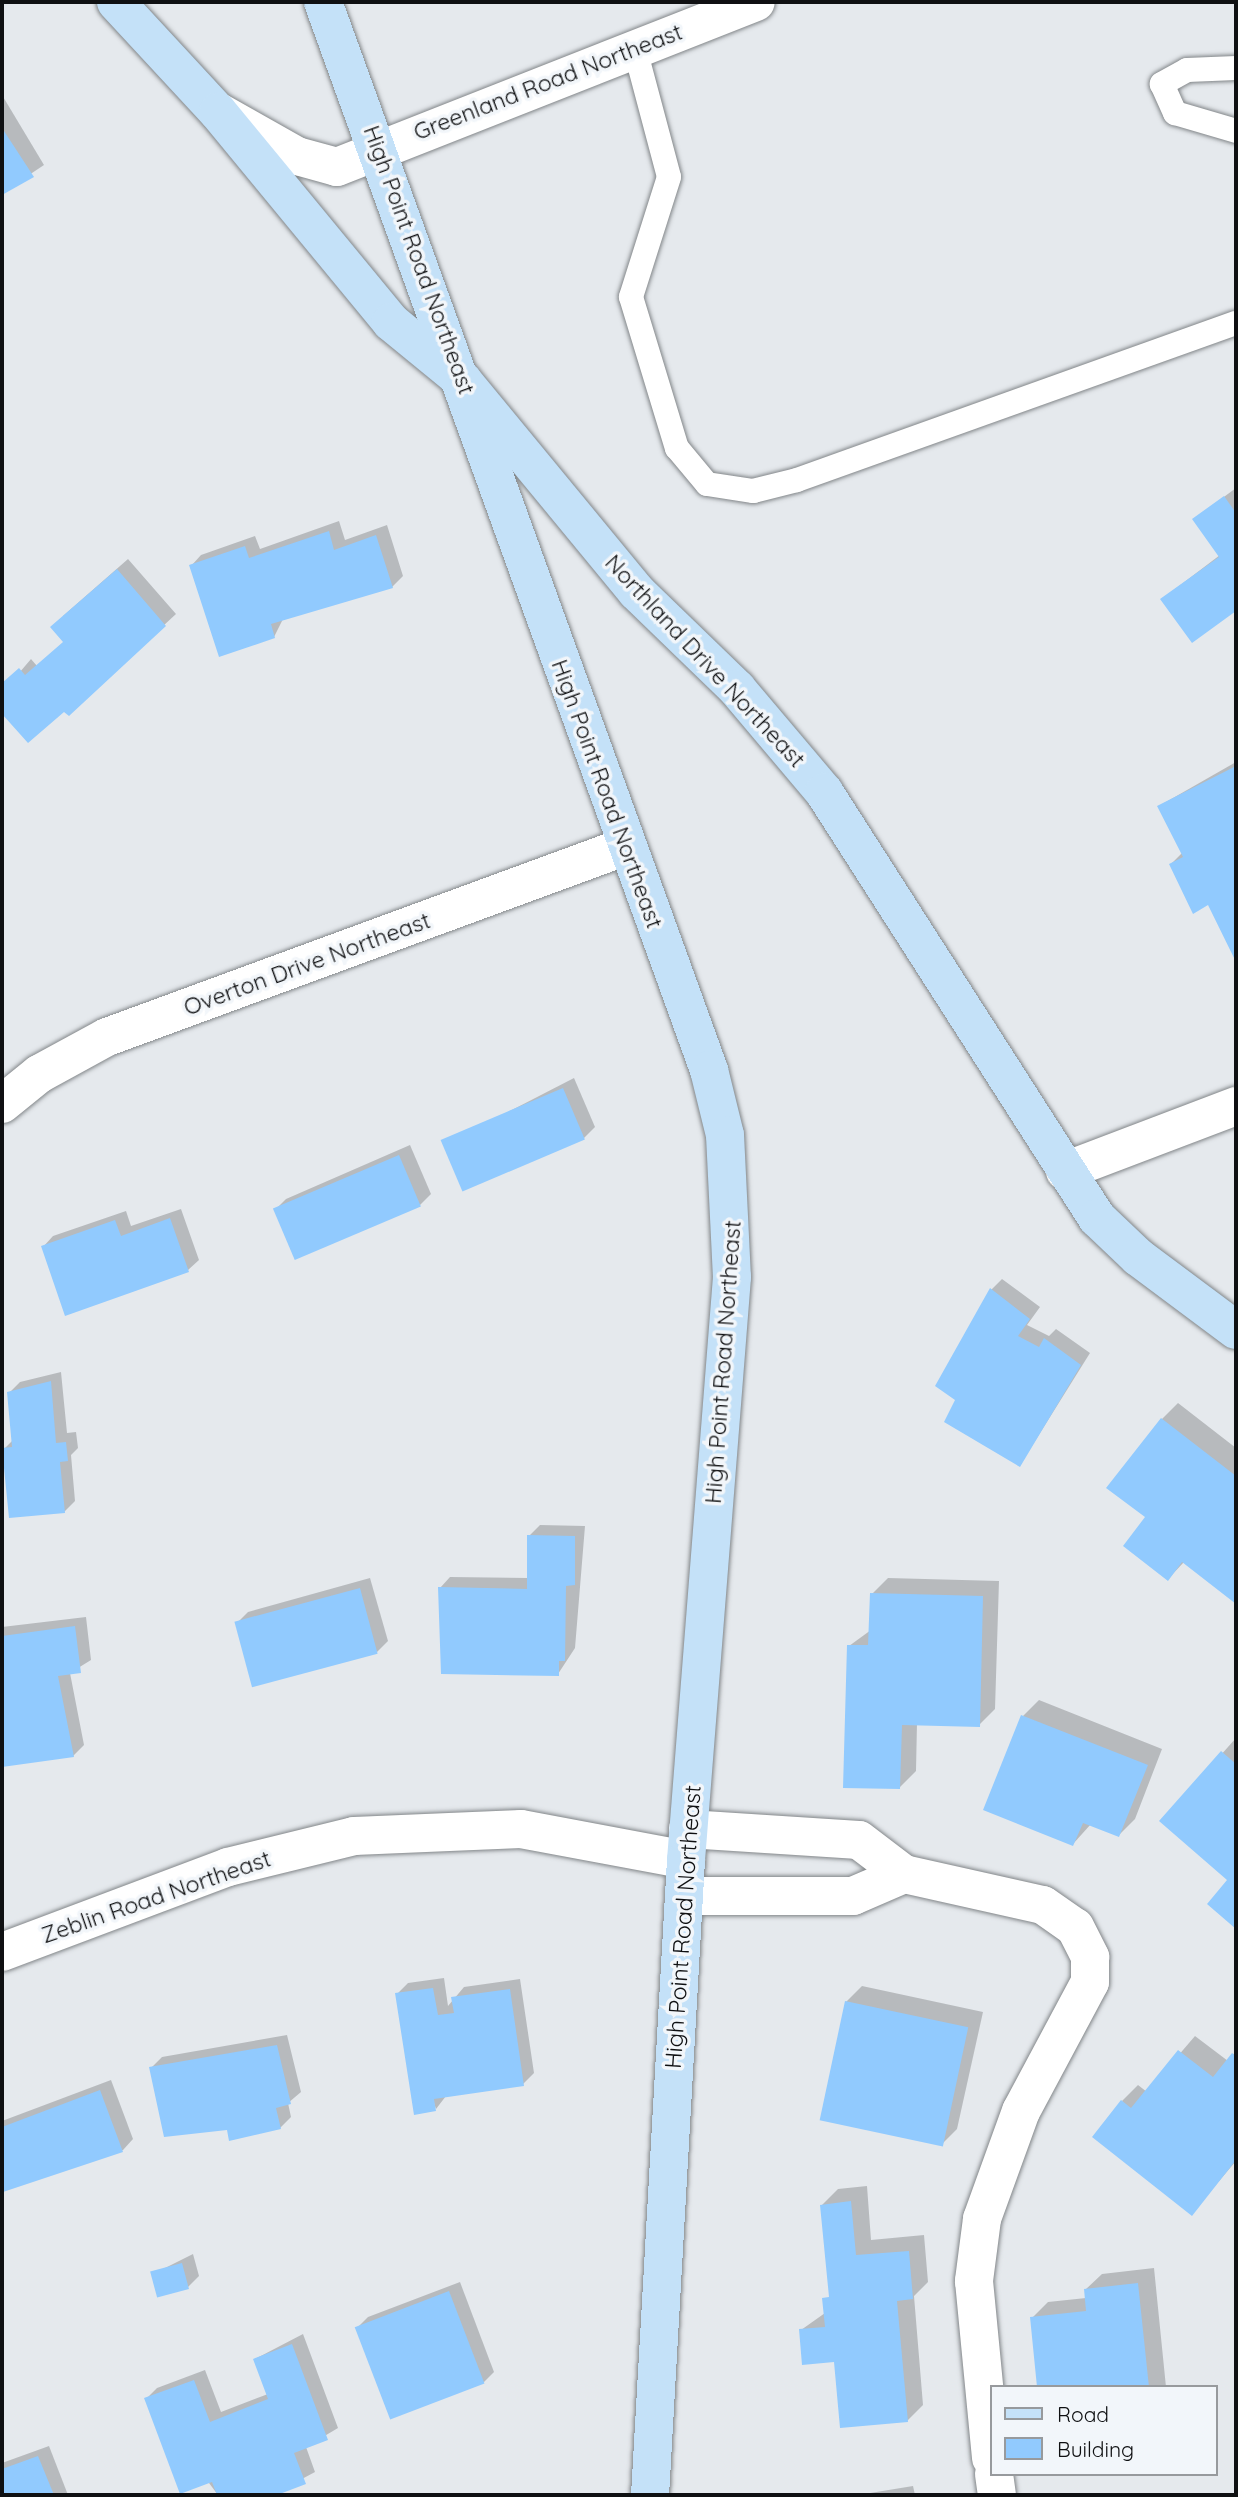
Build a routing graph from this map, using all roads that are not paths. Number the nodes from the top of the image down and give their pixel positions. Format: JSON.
{"nodes":[{"id":1,"x":116,"y":2,"type":"edge"},
{"id":2,"x":323,"y":2,"type":"edge"},
{"id":3,"x":757,"y":2,"type":"edge"},
{"id":4,"x":635,"y":49,"type":"junction"},
{"id":5,"x":1236,"y":68,"type":"edge"},
{"id":6,"x":218,"y":112,"type":"junction"},
{"id":7,"x":1236,"y":131,"type":"edge"},
{"id":8,"x":379,"y":148,"type":"junction"},
{"id":9,"x":1236,"y":323,"type":"edge"},
{"id":10,"x":463,"y":381,"type":"junction"},
{"id":11,"x":624,"y":846,"type":"junction"},
{"id":12,"x":2,"y":1104,"type":"edge"},
{"id":13,"x":1236,"y":1106,"type":"edge"},
{"id":14,"x":1065,"y":1171,"type":"junction"},
{"id":15,"x":1236,"y":1330,"type":"edge"},
{"id":16,"x":686,"y":1861,"type":"junction"},
{"id":17,"x":904,"y":1874,"type":"junction"},
{"id":18,"x":2,"y":1952,"type":"edge"},
{"id":19,"x":990,"y":2448,"type":"edge"},
{"id":20,"x":994,"y":2476,"type":"edge"},
{"id":21,"x":650,"y":2495,"type":"edge"},
{"id":22,"x":997,"y":2495,"type":"edge"}],
"edges":[{"from":1,"to":6,"type":"street","name":"Northland Drive Northeast"},
{"from":2,"to":8,"type":"street","name":"High Point Road Northeast"},
{"from":3,"to":4,"type":"street","name":"Greenland Road Northeast"},
{"from":4,"to":8,"type":"street","name":"Greenland Road Northeast"},
{"from":4,"to":9,"type":"lane"},
{"from":5,"to":7,"type":"lane"},
{"from":6,"to":8,"type":"street","name":"Northland Drive Northeast"},
{"from":6,"to":10,"type":"street","name":"Northland Drive Northeast"},
{"from":8,"to":10,"type":"street","name":"High Point Road Northeast"},
{"from":10,"to":11,"type":"street","name":"High Point Road Northeast"},
{"from":10,"to":14,"type":"street","name":"Northland Drive Northeast"},
{"from":11,"to":12,"type":"street","name":"Overton Drive Northeast"},
{"from":11,"to":16,"type":"street","name":"High Point Road Northeast"},
{"from":13,"to":14,"type":"street"},
{"from":14,"to":15,"type":"street","name":"Northland Drive Northeast"},
{"from":16,"to":17,"type":"street"},
{"from":16,"to":17,"type":"street"},
{"from":16,"to":18,"type":"street","name":"Zeblin Road Northeast"},
{"from":16,"to":21,"type":"street","name":"High Point Road Northeast"},
{"from":17,"to":19,"type":"street"},
{"from":20,"to":22,"type":"street"}]}
